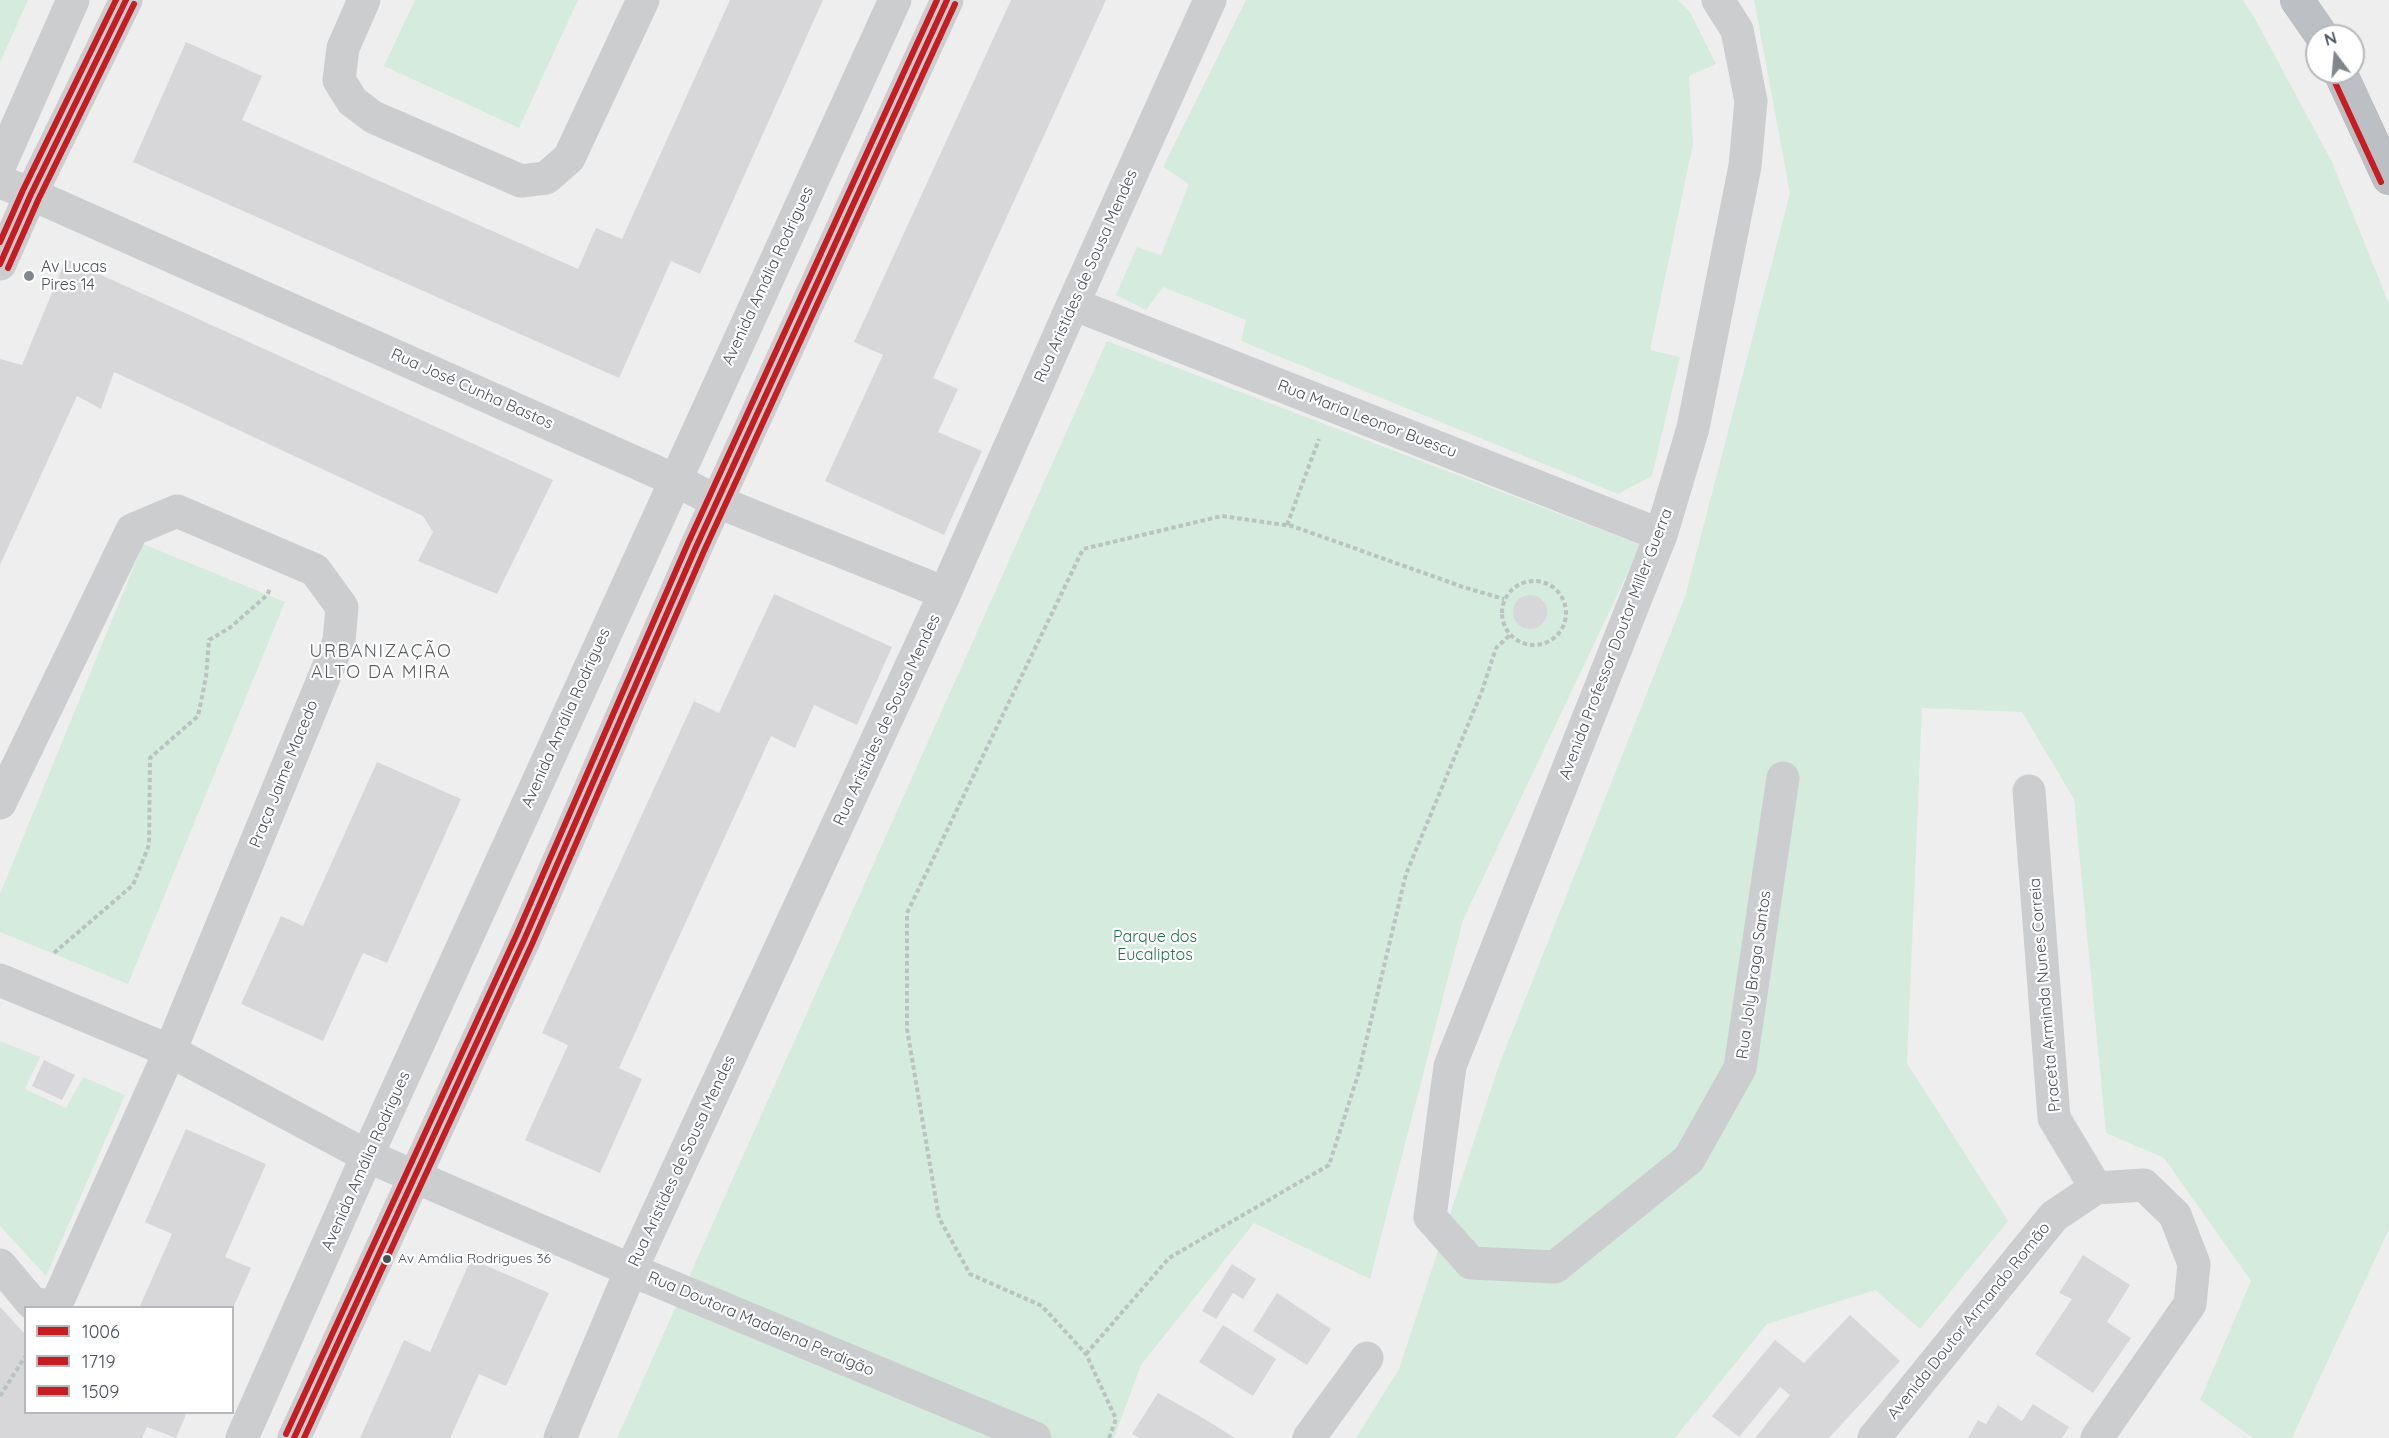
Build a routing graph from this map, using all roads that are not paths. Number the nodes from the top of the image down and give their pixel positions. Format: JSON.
{"nodes":[{"id":1,"x":73,"y":0,"type":"edge"},
{"id":2,"x":126,"y":0,"type":"edge"},
{"id":3,"x":364,"y":0,"type":"edge"},
{"id":4,"x":643,"y":0,"type":"edge"},
{"id":5,"x":895,"y":0,"type":"edge"},
{"id":6,"x":947,"y":0,"type":"edge"},
{"id":7,"x":1210,"y":0,"type":"edge"},
{"id":8,"x":1718,"y":0,"type":"edge"},
{"id":9,"x":2297,"y":0,"type":"edge"},
{"id":10,"x":2314,"y":24,"type":"edge"},
{"id":11,"x":2346,"y":84,"type":"edge"},
{"id":12,"x":0,"y":165,"type":"edge"},
{"id":13,"x":2389,"y":178,"type":"edge"},
{"id":14,"x":0,"y":182,"type":"edge"},
{"id":15,"x":31,"y":194,"type":"junction"},
{"id":16,"x":0,"y":264,"type":"edge"},
{"id":17,"x":1073,"y":304,"type":"junction"},
{"id":18,"x":675,"y":480,"type":"junction"},
{"id":19,"x":718,"y":502,"type":"junction"},
{"id":20,"x":1661,"y":535,"type":"junction"},
{"id":21,"x":945,"y":593,"type":"junction"},
{"id":22,"x":1783,"y":778,"type":"dead end"},
{"id":23,"x":2029,"y":791,"type":"dead end"},
{"id":24,"x":0,"y":803,"type":"edge"},
{"id":25,"x":0,"y":980,"type":"edge"},
{"id":26,"x":170,"y":1051,"type":"junction"},
{"id":27,"x":1450,"y":1066,"type":"joint"},
{"id":28,"x":367,"y":1156,"type":"junction"},
{"id":29,"x":415,"y":1177,"type":"junction"},
{"id":30,"x":2096,"y":1188,"type":"junction"},
{"id":31,"x":0,"y":1265,"type":"edge"},
{"id":32,"x":631,"y":1270,"type":"junction"},
{"id":33,"x":44,"y":1306,"type":"edge"},
{"id":34,"x":56,"y":1306,"type":"edge"},
{"id":35,"x":1367,"y":1358,"type":"dead end"},
{"id":36,"x":242,"y":1438,"type":"edge"},
{"id":37,"x":294,"y":1438,"type":"edge"},
{"id":38,"x":560,"y":1438,"type":"edge"},
{"id":39,"x":1035,"y":1438,"type":"edge"},
{"id":40,"x":1309,"y":1438,"type":"edge"},
{"id":41,"x":1874,"y":1438,"type":"edge"},
{"id":42,"x":2097,"y":1438,"type":"edge"}],
"edges":[{"from":1,"to":12,"type":"street"},
{"from":2,"to":15,"type":"street"},
{"from":3,"to":4,"type":"street"},
{"from":5,"to":18,"type":"street","name":"Avenida Amália Rodrigues"},
{"from":6,"to":19,"type":"street"},
{"from":7,"to":17,"type":"street","name":"Rua Aristides de Sousa Mendes"},
{"from":8,"to":20,"type":"street","name":"Avenida Professor Doutor Miller Guerra"},
{"from":9,"to":10,"type":"highway"},
{"from":11,"to":13,"type":"highway"},
{"from":14,"to":15,"type":"street","name":"Rua José Cunha Bastos"},
{"from":15,"to":16,"type":"street"},
{"from":15,"to":18,"type":"street","name":"Rua José Cunha Bastos"},
{"from":17,"to":20,"type":"street","name":"Rua Maria Leonor Buescu"},
{"from":17,"to":21,"type":"street","name":"Rua Aristides de Sousa Mendes"},
{"from":18,"to":19,"type":"street","name":"Rua José Cunha Bastos"},
{"from":18,"to":28,"type":"street","name":"Avenida Amália Rodrigues"},
{"from":19,"to":21,"type":"street","name":"Rua José Cunha Bastos"},
{"from":19,"to":29,"type":"street"},
{"from":20,"to":27,"type":"street","name":"Avenida Professor Doutor Miller Guerra"},
{"from":21,"to":32,"type":"street","name":"Rua Aristides de Sousa Mendes"},
{"from":22,"to":27,"type":"street","name":"Rua Joly Braga Santos"},
{"from":23,"to":30,"type":"street","name":"Praceta Arminda Nunes Correia"},
{"from":24,"to":26,"type":"street","name":"Praça Jaime Macedo"},
{"from":25,"to":26,"type":"street","name":"Rua Doutora Madalena Perdigão"},
{"from":26,"to":28,"type":"street","name":"Rua Doutora Madalena Perdigão"},
{"from":26,"to":34,"type":"street","name":"Praça Jaime Macedo"},
{"from":28,"to":29,"type":"street","name":"Rua Doutora Madalena Perdigão"},
{"from":28,"to":36,"type":"street","name":"Avenida Amália Rodrigues"},
{"from":29,"to":32,"type":"street","name":"Rua Doutora Madalena Perdigão"},
{"from":29,"to":37,"type":"street"},
{"from":30,"to":41,"type":"street","name":"Avenida Doutor Armando Romão"},
{"from":30,"to":42,"type":"street"},
{"from":31,"to":33,"type":"street","name":"Praça Jaime Macedo"},
{"from":32,"to":38,"type":"street","name":"Rua Aristides de Sousa Mendes"},
{"from":32,"to":39,"type":"street","name":"Rua Doutora Madalena Perdigão"},
{"from":35,"to":40,"type":"street"}]}
